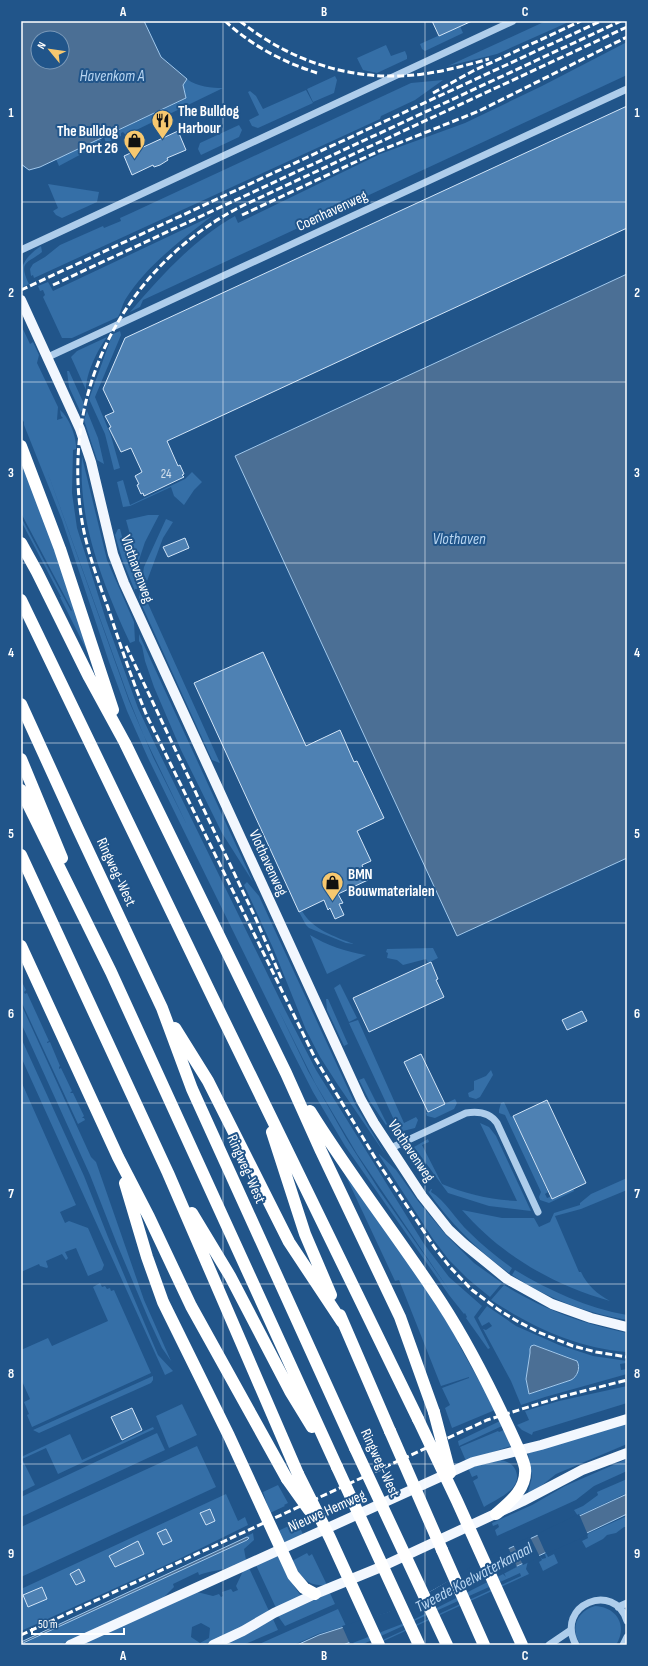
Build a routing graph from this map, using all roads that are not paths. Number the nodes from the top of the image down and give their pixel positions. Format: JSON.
{"nodes":[{"id":1,"x":513,"y":21,"type":"edge"},
{"id":2,"x":627,"y":88,"type":"edge"},
{"id":3,"x":21,"y":250,"type":"edge"},
{"id":4,"x":21,"y":300,"type":"edge"},
{"id":5,"x":48,"y":357,"type":"junction"},
{"id":6,"x":21,"y":446,"type":"edge"},
{"id":7,"x":21,"y":543,"type":"edge"},
{"id":8,"x":21,"y":600,"type":"edge"},
{"id":9,"x":21,"y":704,"type":"edge"},
{"id":10,"x":125,"y":743,"type":"junction"},
{"id":11,"x":21,"y":759,"type":"edge"},
{"id":12,"x":21,"y":790,"type":"edge"},
{"id":13,"x":21,"y":855,"type":"edge"},
{"id":14,"x":89,"y":924,"type":"junction"},
{"id":15,"x":21,"y":946,"type":"edge"},
{"id":16,"x":162,"y":1008,"type":"junction"},
{"id":17,"x":286,"y":1073,"type":"junction"},
{"id":18,"x":260,"y":1094,"type":"junction"},
{"id":19,"x":391,"y":1148,"type":"junction"},
{"id":20,"x":118,"y":1157,"type":"junction"},
{"id":21,"x":168,"y":1173,"type":"junction"},
{"id":22,"x":538,"y":1212,"type":"dead end"},
{"id":23,"x":342,"y":1322,"type":"junction"},
{"id":24,"x":627,"y":1327,"type":"edge"},
{"id":25,"x":627,"y":1419,"type":"edge"},
{"id":26,"x":519,"y":1450,"type":"junction"},
{"id":27,"x":627,"y":1453,"type":"edge"},
{"id":28,"x":337,"y":1467,"type":"junction"},
{"id":29,"x":292,"y":1476,"type":"junction"},
{"id":30,"x":457,"y":1501,"type":"junction"},
{"id":31,"x":496,"y":1514,"type":"junction"},
{"id":32,"x":281,"y":1549,"type":"junction"},
{"id":33,"x":315,"y":1594,"type":"junction"},
{"id":34,"x":627,"y":1603,"type":"edge"},
{"id":35,"x":618,"y":1607,"type":"junction"},
{"id":36,"x":627,"y":1620,"type":"edge"},
{"id":37,"x":571,"y":1630,"type":"junction"},
{"id":38,"x":627,"y":1637,"type":"edge"},
{"id":39,"x":70,"y":1645,"type":"edge"},
{"id":40,"x":213,"y":1645,"type":"edge"},
{"id":41,"x":379,"y":1645,"type":"edge"},
{"id":42,"x":419,"y":1645,"type":"edge"},
{"id":43,"x":447,"y":1645,"type":"edge"},
{"id":44,"x":484,"y":1645,"type":"edge"},
{"id":45,"x":522,"y":1645,"type":"edge"},
{"id":46,"x":549,"y":1645,"type":"edge"},
{"id":47,"x":576,"y":1645,"type":"edge"},
{"id":48,"x":623,"y":1645,"type":"edge"}],
"edges":[{"from":1,"to":3,"type":"street"},
{"from":2,"to":5,"type":"street","name":"Coenhavenweg"},
{"from":4,"to":5,"type":"main road","name":"Vlothavenweg"},
{"from":5,"to":19,"type":"main road","name":"Vlothavenweg"},
{"from":6,"to":10,"type":"highway"},
{"from":7,"to":10,"type":"highway"},
{"from":8,"to":18,"type":"highway","name":"Ringweg-West"},
{"from":9,"to":16,"type":"highway","name":"Ringweg-West"},
{"from":10,"to":17,"type":"highway"},
{"from":11,"to":14,"type":"highway"},
{"from":12,"to":14,"type":"highway"},
{"from":13,"to":21,"type":"highway"},
{"from":14,"to":28,"type":"highway"},
{"from":15,"to":20,"type":"highway"},
{"from":16,"to":23,"type":"highway"},
{"from":16,"to":43,"type":"highway","name":"Ringweg-West","bridge":true},
{"from":17,"to":26,"type":"highway"},
{"from":17,"to":30,"type":"highway","bridge":true},
{"from":18,"to":23,"type":"highway","name":"Ringweg-West"},
{"from":18,"to":30,"type":"highway","name":"Ringweg-West","bridge":true},
{"from":19,"to":22,"type":"street"},
{"from":19,"to":24,"type":"main road","name":"Vlothavenweg"},
{"from":20,"to":29,"type":"highway"},
{"from":20,"to":32,"type":"highway"},
{"from":21,"to":28,"type":"highway"},
{"from":21,"to":29,"type":"highway"},
{"from":23,"to":44,"type":"highway","name":"Ringweg-West","bridge":true},
{"from":25,"to":26,"type":"main road","name":"Nieuwe Hemweg"},
{"from":26,"to":31,"type":"highway"},
{"from":26,"to":32,"type":"main road","name":"Nieuwe Hemweg"},
{"from":27,"to":31,"type":"main road"},
{"from":28,"to":42,"type":"highway","bridge":true},
{"from":29,"to":41,"type":"highway","bridge":true},
{"from":30,"to":45,"type":"highway","name":"Ringweg-West","bridge":true},
{"from":31,"to":33,"type":"main road"},
{"from":32,"to":33,"type":"highway"},
{"from":32,"to":39,"type":"main road","name":"Nieuwe Hemweg"},
{"from":33,"to":40,"type":"main road"},
{"from":34,"to":35,"type":"street"},
{"from":35,"to":36,"type":"street"},
{"from":35,"to":37,"type":"street"},
{"from":37,"to":46,"type":"street"},
{"from":37,"to":47,"type":"street"},
{"from":38,"to":48,"type":"street"}]}
